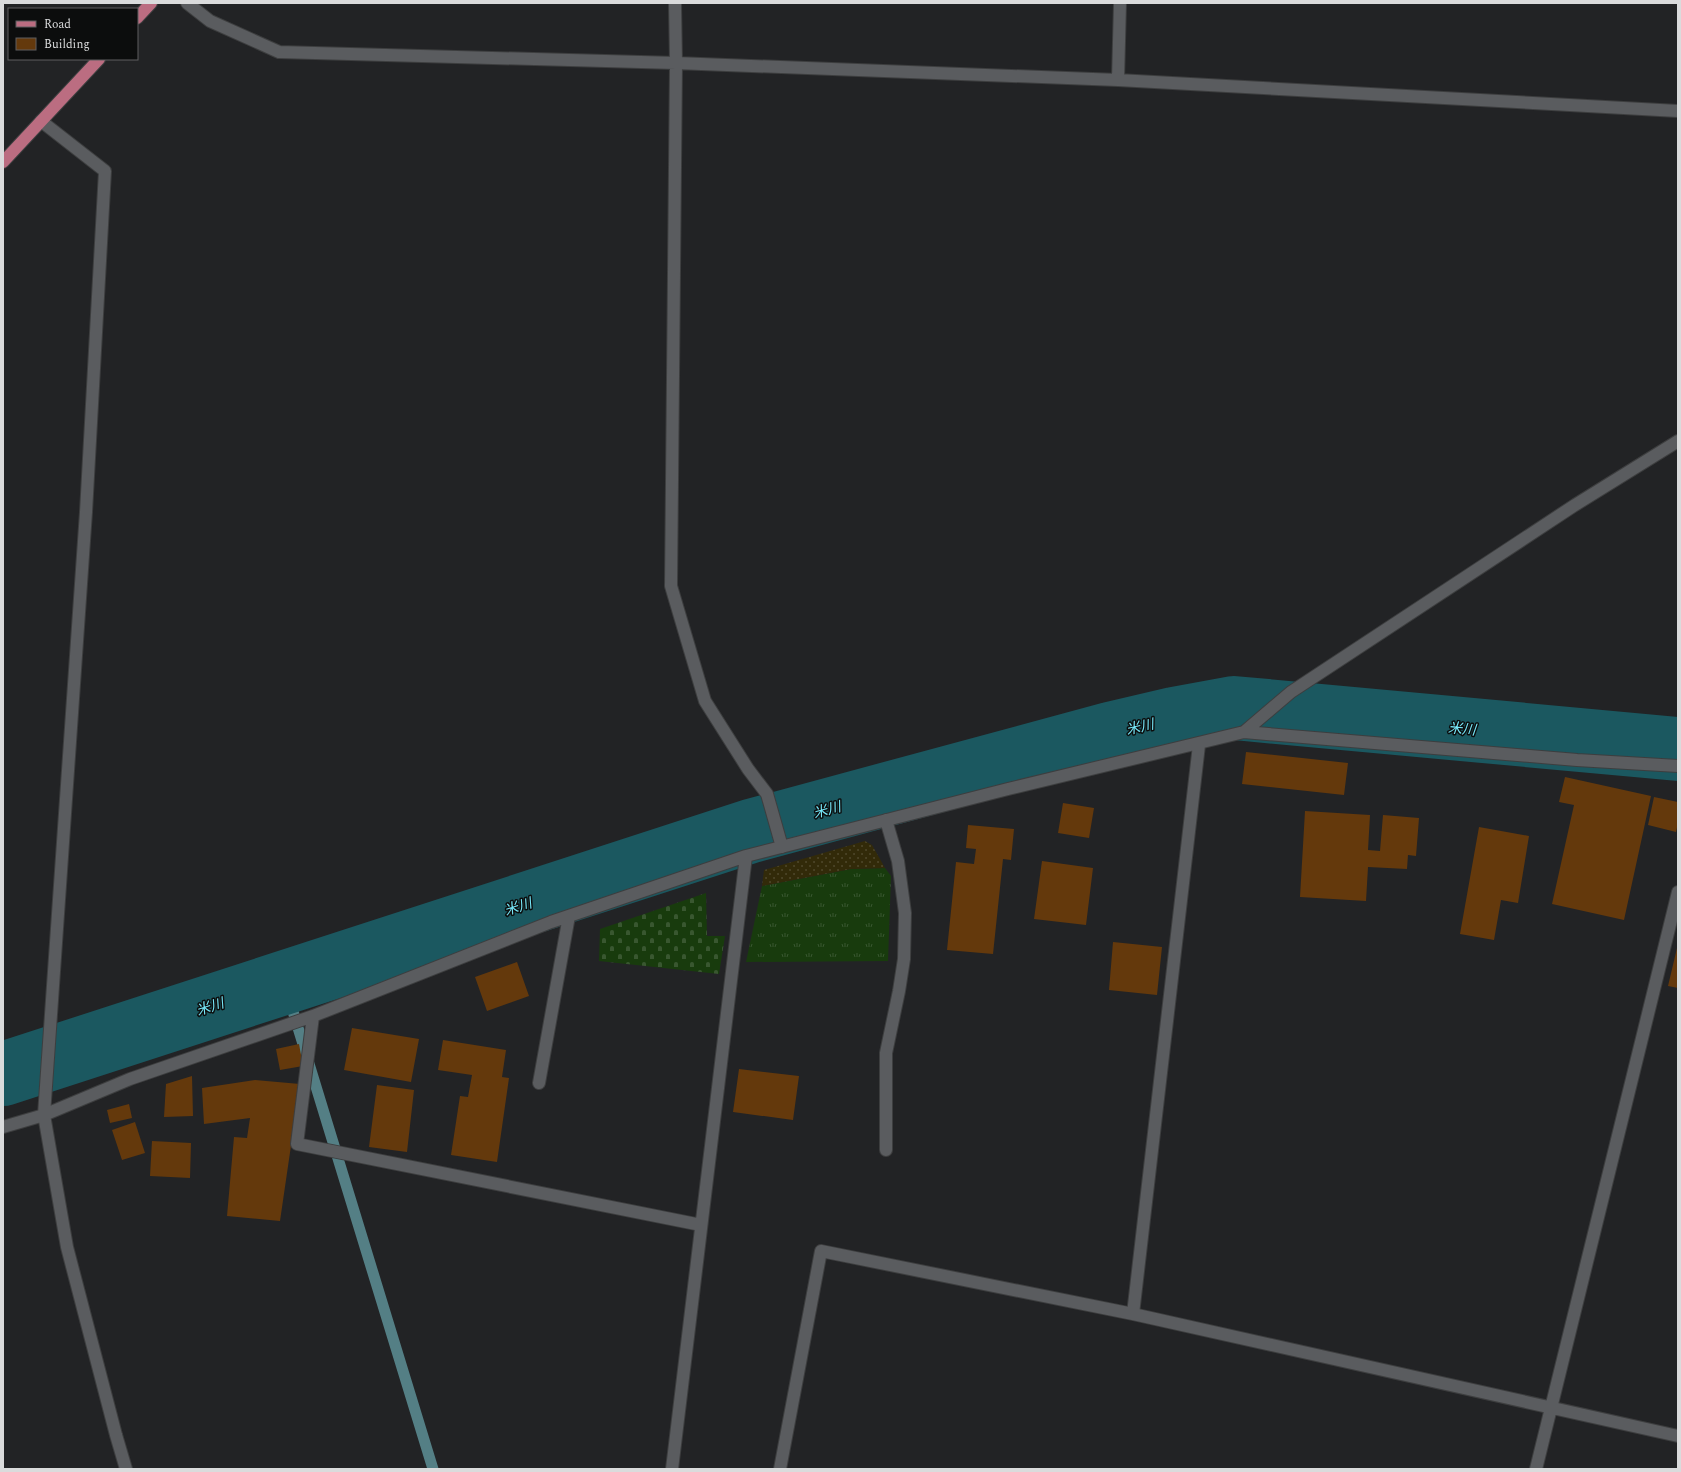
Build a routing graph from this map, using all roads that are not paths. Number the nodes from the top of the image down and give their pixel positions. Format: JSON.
{"nodes":[{"id":1,"x":151,"y":3,"type":"edge"},
{"id":2,"x":187,"y":3,"type":"edge"},
{"id":3,"x":675,"y":3,"type":"edge"},
{"id":4,"x":1120,"y":3,"type":"edge"},
{"id":5,"x":138,"y":17,"type":"edge"},
{"id":6,"x":98,"y":60,"type":"edge"},
{"id":7,"x":676,"y":63,"type":"junction"},
{"id":8,"x":1118,"y":80,"type":"junction"},
{"id":9,"x":1678,"y":111,"type":"edge"},
{"id":10,"x":41,"y":121,"type":"junction"},
{"id":11,"x":3,"y":162,"type":"edge"},
{"id":12,"x":1678,"y":441,"type":"edge"},
{"id":13,"x":1244,"y":732,"type":"junction"},
{"id":14,"x":1199,"y":744,"type":"junction"},
{"id":15,"x":1678,"y":766,"type":"edge"},
{"id":16,"x":886,"y":820,"type":"junction"},
{"id":17,"x":782,"y":847,"type":"junction"},
{"id":18,"x":746,"y":856,"type":"junction"},
{"id":19,"x":1678,"y":892,"type":"edge"},
{"id":20,"x":569,"y":916,"type":"junction"},
{"id":21,"x":313,"y":1016,"type":"junction"},
{"id":22,"x":539,"y":1083,"type":"dead end"},
{"id":23,"x":44,"y":1115,"type":"junction"},
{"id":24,"x":3,"y":1127,"type":"edge"},
{"id":25,"x":886,"y":1150,"type":"dead end"},
{"id":26,"x":701,"y":1225,"type":"junction"},
{"id":27,"x":1133,"y":1314,"type":"junction"},
{"id":28,"x":1552,"y":1407,"type":"junction"},
{"id":29,"x":1678,"y":1436,"type":"edge"},
{"id":30,"x":126,"y":1469,"type":"edge"},
{"id":31,"x":672,"y":1469,"type":"edge"},
{"id":32,"x":780,"y":1469,"type":"edge"},
{"id":33,"x":1536,"y":1469,"type":"edge"}],
"edges":[{"from":1,"to":5,"type":"main road"},
{"from":2,"to":7,"type":"street"},
{"from":3,"to":7,"type":"street"},
{"from":4,"to":8,"type":"street"},
{"from":6,"to":10,"type":"main road"},
{"from":7,"to":8,"type":"street"},
{"from":7,"to":17,"type":"street"},
{"from":8,"to":9,"type":"street"},
{"from":10,"to":11,"type":"main road"},
{"from":10,"to":23,"type":"street"},
{"from":12,"to":13,"type":"street"},
{"from":13,"to":14,"type":"street"},
{"from":13,"to":15,"type":"street"},
{"from":14,"to":16,"type":"street"},
{"from":14,"to":27,"type":"street"},
{"from":16,"to":17,"type":"street"},
{"from":16,"to":25,"type":"street"},
{"from":17,"to":18,"type":"street"},
{"from":18,"to":20,"type":"street"},
{"from":18,"to":26,"type":"street"},
{"from":19,"to":28,"type":"street"},
{"from":20,"to":21,"type":"street"},
{"from":20,"to":22,"type":"street"},
{"from":21,"to":23,"type":"street"},
{"from":21,"to":26,"type":"street"},
{"from":23,"to":24,"type":"street"},
{"from":23,"to":30,"type":"street"},
{"from":26,"to":31,"type":"street"},
{"from":27,"to":28,"type":"street"},
{"from":27,"to":32,"type":"street"},
{"from":28,"to":29,"type":"street"},
{"from":28,"to":33,"type":"street"}]}
